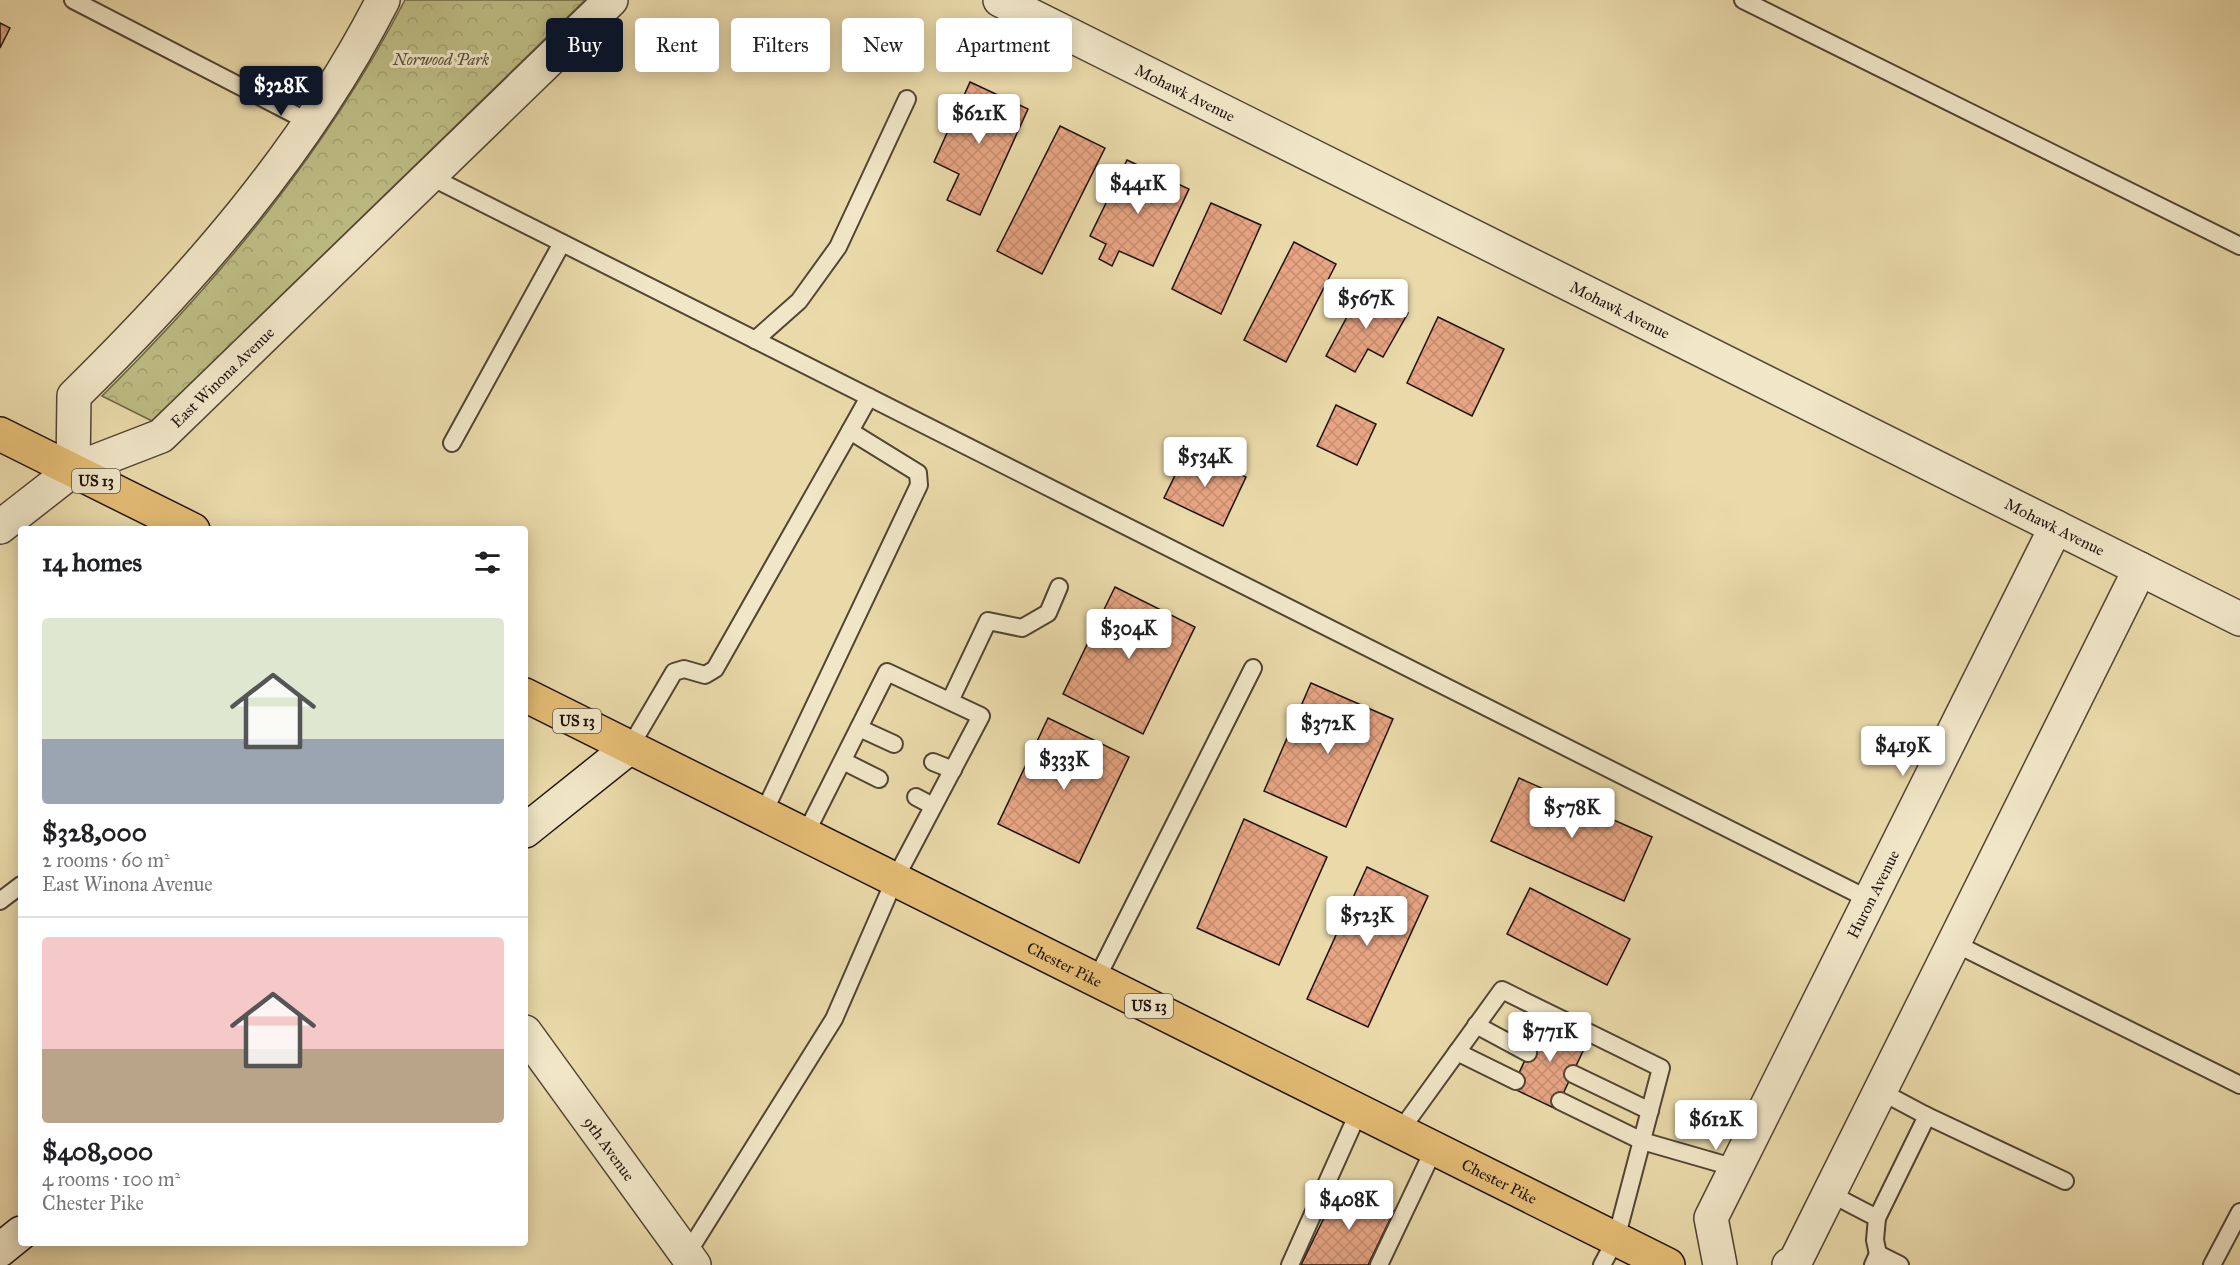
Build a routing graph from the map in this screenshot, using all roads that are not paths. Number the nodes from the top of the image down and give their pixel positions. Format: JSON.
{"nodes":[{"id":1,"x":73,"y":0,"type":"edge"},
{"id":2,"x":383,"y":0,"type":"edge"},
{"id":3,"x":611,"y":0,"type":"edge"},
{"id":4,"x":1000,"y":0,"type":"edge"},
{"id":5,"x":1743,"y":0,"type":"edge"},
{"id":6,"x":907,"y":99,"type":"dead end"},
{"id":7,"x":309,"y":123,"type":"junction"},
{"id":8,"x":429,"y":176,"type":"junction"},
{"id":9,"x":562,"y":243,"type":"junction"},
{"id":10,"x":2240,"y":246,"type":"edge"},
{"id":11,"x":755,"y":340,"type":"junction"},
{"id":12,"x":869,"y":397,"type":"junction"},
{"id":13,"x":850,"y":431,"type":"junction"},
{"id":14,"x":0,"y":434,"type":"edge"},
{"id":15,"x":452,"y":443,"type":"dead end"},
{"id":16,"x":73,"y":470,"type":"junction"},
{"id":17,"x":185,"y":526,"type":"edge"},
{"id":18,"x":2056,"y":527,"type":"junction"},
{"id":19,"x":0,"y":528,"type":"edge"},
{"id":20,"x":2140,"y":569,"type":"junction"},
{"id":21,"x":1059,"y":587,"type":"dead end"},
{"id":22,"x":2240,"y":619,"type":"edge"},
{"id":23,"x":1253,"y":669,"type":"dead end"},
{"id":24,"x":528,"y":696,"type":"edge"},
{"id":25,"x":950,"y":701,"type":"junction"},
{"id":26,"x":859,"y":728,"type":"junction"},
{"id":27,"x":894,"y":744,"type":"dead end"},
{"id":28,"x":630,"y":747,"type":"junction"},
{"id":29,"x":843,"y":761,"type":"junction"},
{"id":30,"x":933,"y":762,"type":"dead end"},
{"id":31,"x":953,"y":770,"type":"junction"},
{"id":32,"x":879,"y":779,"type":"dead end"},
{"id":33,"x":916,"y":797,"type":"dead end"},
{"id":34,"x":933,"y":806,"type":"junction"},
{"id":35,"x":763,"y":814,"type":"junction"},
{"id":36,"x":528,"y":829,"type":"edge"},
{"id":37,"x":806,"y":835,"type":"junction"},
{"id":38,"x":895,"y":879,"type":"junction"},
{"id":39,"x":18,"y":887,"type":"edge"},
{"id":40,"x":1870,"y":900,"type":"junction"},
{"id":41,"x":0,"y":901,"type":"edge"},
{"id":42,"x":1954,"y":942,"type":"junction"},
{"id":43,"x":1096,"y":980,"type":"junction"},
{"id":44,"x":1476,"y":1025,"type":"junction"},
{"id":45,"x":528,"y":1036,"type":"edge"},
{"id":46,"x":1457,"y":1052,"type":"junction"},
{"id":47,"x":1528,"y":1053,"type":"dead end"},
{"id":48,"x":1573,"y":1074,"type":"dead end"},
{"id":49,"x":1516,"y":1081,"type":"dead end"},
{"id":50,"x":2240,"y":1084,"type":"edge"},
{"id":51,"x":1880,"y":1091,"type":"junction"},
{"id":52,"x":1560,"y":1101,"type":"dead end"},
{"id":53,"x":1359,"y":1111,"type":"junction"},
{"id":54,"x":1650,"y":1111,"type":"junction"},
{"id":55,"x":1925,"y":1115,"type":"junction"},
{"id":56,"x":1400,"y":1131,"type":"junction"},
{"id":57,"x":1642,"y":1141,"type":"junction"},
{"id":58,"x":1434,"y":1149,"type":"junction"},
{"id":59,"x":1736,"y":1168,"type":"junction"},
{"id":60,"x":2065,"y":1181,"type":"dead end"},
{"id":61,"x":1829,"y":1193,"type":"junction"},
{"id":62,"x":2240,"y":1212,"type":"edge"},
{"id":63,"x":1877,"y":1218,"type":"junction"},
{"id":64,"x":18,"y":1235,"type":"edge"},
{"id":65,"x":0,"y":1250,"type":"edge"},
{"id":66,"x":1609,"y":1252,"type":"edge"},
{"id":67,"x":690,"y":1260,"type":"edge"},
{"id":68,"x":1876,"y":1260,"type":"edge"},
{"id":69,"x":1290,"y":1265,"type":"edge"},
{"id":70,"x":1379,"y":1265,"type":"edge"},
{"id":71,"x":1668,"y":1265,"type":"edge"},
{"id":72,"x":1720,"y":1265,"type":"edge"},
{"id":73,"x":1788,"y":1265,"type":"edge"},
{"id":74,"x":1900,"y":1265,"type":"edge"},
{"id":75,"x":2212,"y":1265,"type":"edge"}],
"edges":[{"from":1,"to":7,"type":"lane"},
{"from":2,"to":7,"type":"street"},
{"from":3,"to":8,"type":"street","name":"East Winona Avenue"},
{"from":4,"to":18,"type":"street","name":"Mohawk Avenue"},
{"from":5,"to":10,"type":"lane"},
{"from":6,"to":11,"type":"lane"},
{"from":7,"to":16,"type":"street"},
{"from":8,"to":9,"type":"lane"},
{"from":8,"to":16,"type":"street","name":"East Winona Avenue"},
{"from":9,"to":11,"type":"lane"},
{"from":9,"to":15,"type":"lane"},
{"from":11,"to":12,"type":"lane"},
{"from":12,"to":13,"type":"lane"},
{"from":12,"to":40,"type":"lane"},
{"from":13,"to":28,"type":"lane"},
{"from":13,"to":35,"type":"lane"},
{"from":14,"to":16,"type":"main road","number":"US 13"},
{"from":16,"to":17,"type":"main road","number":"US 13"},
{"from":16,"to":19,"type":"street","name":"East Winona Avenue"},
{"from":18,"to":20,"type":"street","name":"Mohawk Avenue"},
{"from":18,"to":40,"type":"street","name":"Huron Avenue"},
{"from":20,"to":22,"type":"street","name":"Mohawk Avenue"},
{"from":20,"to":42,"type":"street"},
{"from":21,"to":25,"type":"lane"},
{"from":23,"to":43,"type":"lane"},
{"from":24,"to":28,"type":"main road","name":"Chester Pike","number":"US 13"},
{"from":25,"to":26,"type":"lane"},
{"from":25,"to":31,"type":"lane"},
{"from":26,"to":27,"type":"lane"},
{"from":26,"to":29,"type":"lane"},
{"from":28,"to":35,"type":"main road","name":"Chester Pike","number":"US 13"},
{"from":28,"to":36,"type":"street"},
{"from":29,"to":32,"type":"lane"},
{"from":29,"to":37,"type":"lane"},
{"from":30,"to":31,"type":"lane"},
{"from":31,"to":34,"type":"lane"},
{"from":33,"to":34,"type":"lane"},
{"from":34,"to":38,"type":"lane"},
{"from":35,"to":37,"type":"main road","name":"Chester Pike","number":"US 13"},
{"from":37,"to":38,"type":"main road","name":"Chester Pike","number":"US 13"},
{"from":38,"to":43,"type":"main road","name":"Chester Pike","number":"US 13"},
{"from":38,"to":67,"type":"lane"},
{"from":39,"to":41,"type":"lane"},
{"from":40,"to":59,"type":"street","name":"Huron Avenue"},
{"from":42,"to":50,"type":"lane"},
{"from":42,"to":51,"type":"street"},
{"from":43,"to":53,"type":"main road","name":"Chester Pike","number":"US 13"},
{"from":44,"to":46,"type":"lane"},
{"from":44,"to":47,"type":"lane"},
{"from":44,"to":54,"type":"lane"},
{"from":45,"to":67,"type":"street","name":"9th Avenue"},
{"from":46,"to":49,"type":"lane"},
{"from":46,"to":56,"type":"lane"},
{"from":48,"to":54,"type":"lane"},
{"from":51,"to":55,"type":"lane"},
{"from":51,"to":61,"type":"street"},
{"from":52,"to":57,"type":"lane"},
{"from":53,"to":56,"type":"main road","name":"Chester Pike","number":"US 13"},
{"from":53,"to":69,"type":"lane"},
{"from":54,"to":57,"type":"lane"},
{"from":55,"to":60,"type":"lane"},
{"from":55,"to":63,"type":"lane"},
{"from":56,"to":58,"type":"main road","name":"Chester Pike","number":"US 13"},
{"from":57,"to":59,"type":"lane"},
{"from":57,"to":66,"type":"lane"},
{"from":58,"to":66,"type":"main road","name":"Chester Pike","number":"US 13"},
{"from":58,"to":70,"type":"lane"},
{"from":59,"to":72,"type":"street","name":"Huron Avenue"},
{"from":61,"to":63,"type":"lane"},
{"from":61,"to":73,"type":"street"},
{"from":62,"to":75,"type":"lane"},
{"from":63,"to":68,"type":"lane"},
{"from":64,"to":65,"type":"street"},
{"from":66,"to":71,"type":"main road","name":"Chester Pike","number":"US 13"},
{"from":68,"to":74,"type":"lane"}]}
